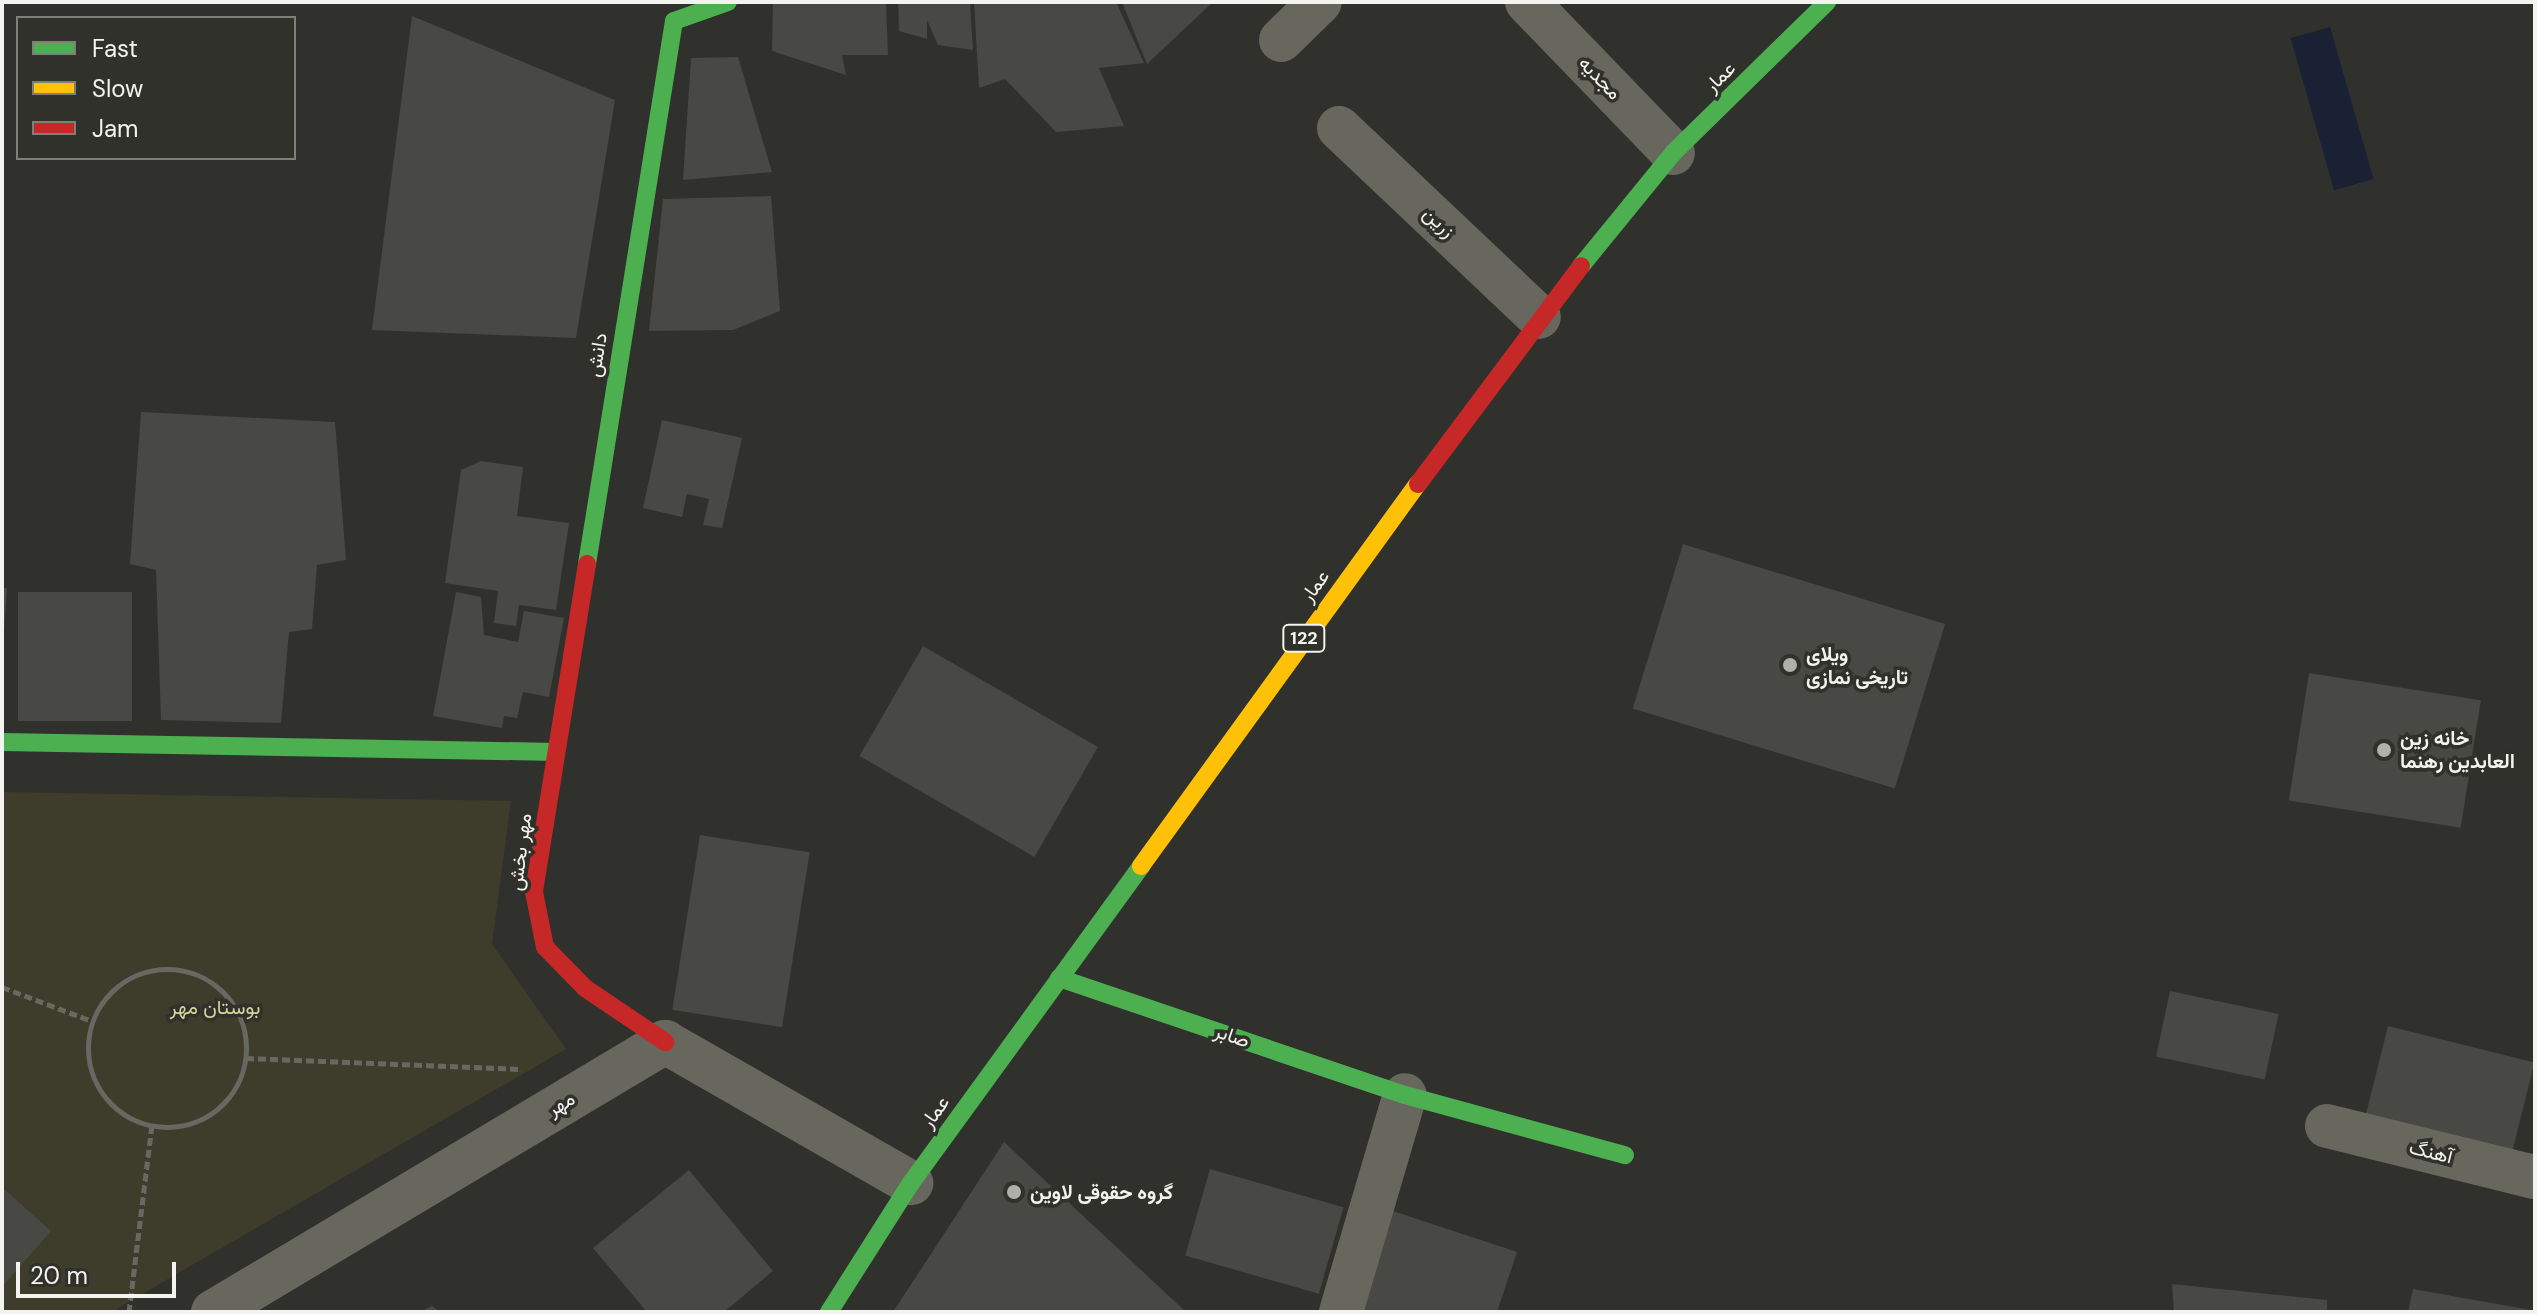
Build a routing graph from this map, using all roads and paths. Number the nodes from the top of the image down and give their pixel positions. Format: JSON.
{"nodes":[{"id":1,"x":1320,"y":2,"type":"edge"},
{"id":2,"x":1527,"y":2,"type":"edge"},
{"id":3,"x":1827,"y":2,"type":"edge"},
{"id":4,"x":728,"y":3,"type":"edge"},
{"id":5,"x":1281,"y":40,"type":"dead end"},
{"id":6,"x":1339,"y":128,"type":"dead end"},
{"id":7,"x":1673,"y":153,"type":"junction"},
{"id":8,"x":1539,"y":317,"type":"junction"},
{"id":9,"x":2,"y":742,"type":"edge"},
{"id":10,"x":556,"y":752,"type":"junction"},
{"id":11,"x":1059,"y":978,"type":"junction"},
{"id":12,"x":2,"y":987,"type":"edge"},
{"id":13,"x":92,"y":1021,"type":"junction"},
{"id":14,"x":665,"y":1042,"type":"junction"},
{"id":15,"x":246,"y":1058,"type":"junction"},
{"id":16,"x":533,"y":1070,"type":"dead end"},
{"id":17,"x":1405,"y":1095,"type":"junction"},
{"id":18,"x":152,"y":1126,"type":"junction"},
{"id":19,"x":2327,"y":1126,"type":"dead end"},
{"id":20,"x":1625,"y":1155,"type":"dead end"},
{"id":21,"x":2535,"y":1177,"type":"edge"},
{"id":22,"x":911,"y":1183,"type":"junction"},
{"id":23,"x":129,"y":1312,"type":"edge"},
{"id":24,"x":213,"y":1312,"type":"edge"},
{"id":25,"x":829,"y":1312,"type":"edge"},
{"id":26,"x":1341,"y":1312,"type":"edge"}],
"edges":[{"from":1,"to":5,"type":"street"},
{"from":2,"to":7,"type":"street","name":"مجدیه"},
{"from":3,"to":7,"type":"street","name":"عمار","number":"122"},
{"from":4,"to":10,"type":"street","name":"دانش"},
{"from":6,"to":8,"type":"street","name":"زرین"},
{"from":7,"to":8,"type":"street","name":"عمار","number":"122"},
{"from":8,"to":11,"type":"street","name":"عمار","number":"122"},
{"from":9,"to":10,"type":"street"},
{"from":10,"to":14,"type":"street","name":"مهر بخش"},
{"from":11,"to":17,"type":"street","name":"صابر"},
{"from":11,"to":22,"type":"street","name":"عمار","number":"122"},
{"from":12,"to":13,"type":"path"},
{"from":13,"to":15,"type":"path"},
{"from":13,"to":18,"type":"path"},
{"from":14,"to":22,"type":"street"},
{"from":14,"to":24,"type":"street","name":"مهر"},
{"from":15,"to":16,"type":"path"},
{"from":15,"to":18,"type":"path"},
{"from":17,"to":20,"type":"street","name":"صابر"},
{"from":17,"to":26,"type":"street"},
{"from":18,"to":23,"type":"path"},
{"from":19,"to":21,"type":"street","name":"آهنگ"},
{"from":22,"to":25,"type":"street","name":"عمار","number":"122"}]}
